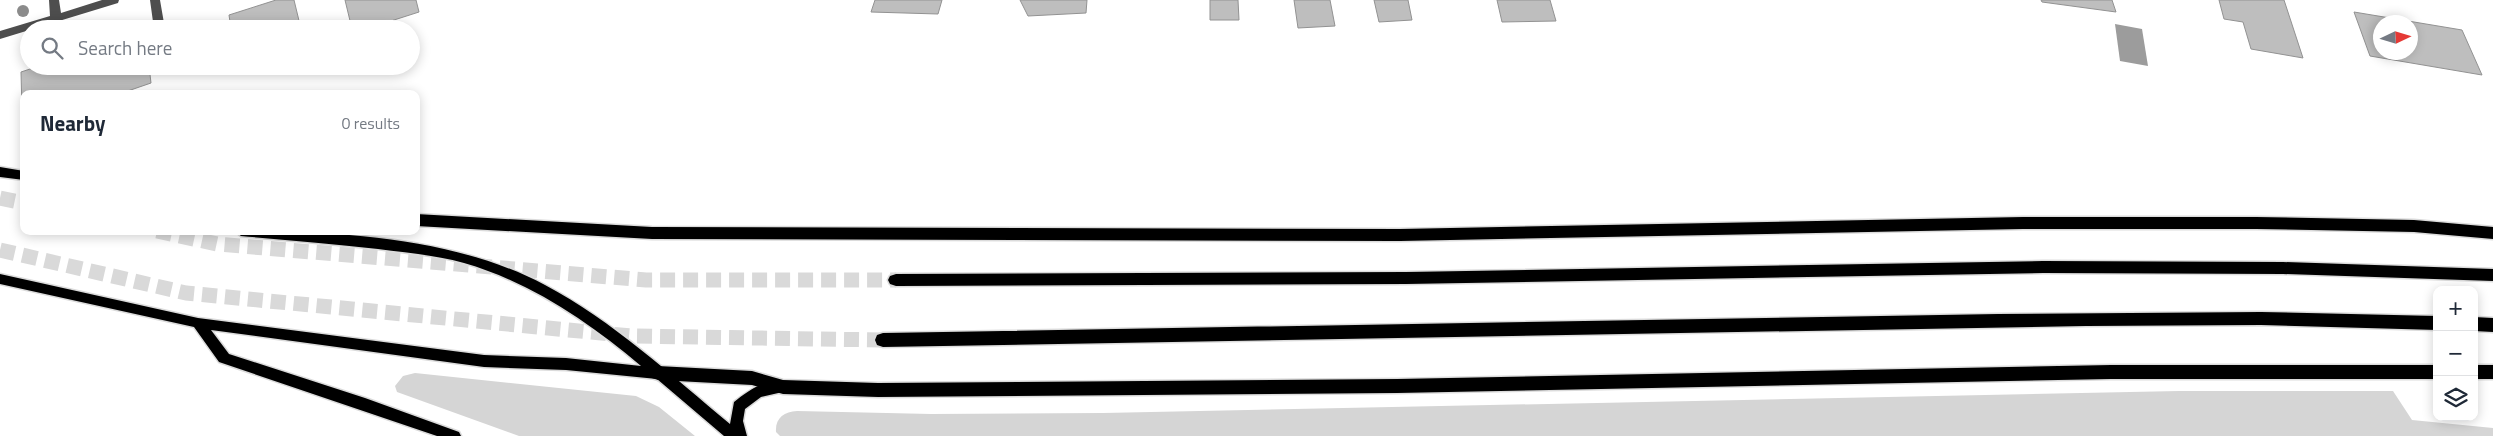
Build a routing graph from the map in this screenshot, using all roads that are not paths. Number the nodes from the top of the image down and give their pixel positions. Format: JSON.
{"nodes":[{"id":1,"x":54,"y":0,"type":"edge"},
{"id":2,"x":114,"y":0,"type":"edge"},
{"id":3,"x":155,"y":0,"type":"edge"},
{"id":4,"x":56,"y":18,"type":"junction"},
{"id":5,"x":49,"y":20,"type":"edge"},
{"id":6,"x":158,"y":20,"type":"edge"},
{"id":7,"x":20,"y":28,"type":"edge"},
{"id":8,"x":0,"y":34,"type":"edge"},
{"id":9,"x":0,"y":172,"type":"edge"},
{"id":10,"x":20,"y":175,"type":"edge"},
{"id":11,"x":420,"y":220,"type":"edge"},
{"id":12,"x":2493,"y":233,"type":"edge"},
{"id":13,"x":281,"y":235,"type":"edge"},
{"id":14,"x":2493,"y":276,"type":"edge"},
{"id":15,"x":0,"y":279,"type":"edge"},
{"id":16,"x":896,"y":280,"type":"tunnel mouth"},
{"id":17,"x":198,"y":323,"type":"junction"},
{"id":18,"x":2433,"y":323,"type":"edge"},
{"id":19,"x":2478,"y":324,"type":"edge"},
{"id":20,"x":2493,"y":325,"type":"edge"},
{"id":21,"x":883,"y":340,"type":"tunnel mouth"},
{"id":22,"x":2433,"y":372,"type":"edge"},
{"id":23,"x":2478,"y":372,"type":"edge"},
{"id":24,"x":2493,"y":372,"type":"edge"},
{"id":25,"x":658,"y":373,"type":"junction"},
{"id":26,"x":783,"y":387,"type":"junction"},
{"id":27,"x":454,"y":436,"type":"edge"},
{"id":28,"x":734,"y":436,"type":"edge"},
{"id":29,"x":740,"y":436,"type":"edge"}],
"edges":[{"from":1,"to":4,"type":"street"},
{"from":2,"to":4,"type":"street"},
{"from":3,"to":6,"type":"street"},
{"from":4,"to":5,"type":"street"},
{"from":7,"to":8,"type":"street"},
{"from":9,"to":10,"type":"main road"},
{"from":11,"to":12,"type":"highway"},
{"from":13,"to":25,"type":"main road"},
{"from":14,"to":16,"type":"highway"},
{"from":15,"to":17,"type":"main road"},
{"from":17,"to":25,"type":"main road"},
{"from":17,"to":27,"type":"main road"},
{"from":18,"to":21,"type":"highway"},
{"from":19,"to":20,"type":"highway"},
{"from":22,"to":26,"type":"highway"},
{"from":23,"to":24,"type":"highway"},
{"from":25,"to":26,"type":"highway"},
{"from":25,"to":28,"type":"main road"},
{"from":26,"to":29,"type":"main road"}]}
